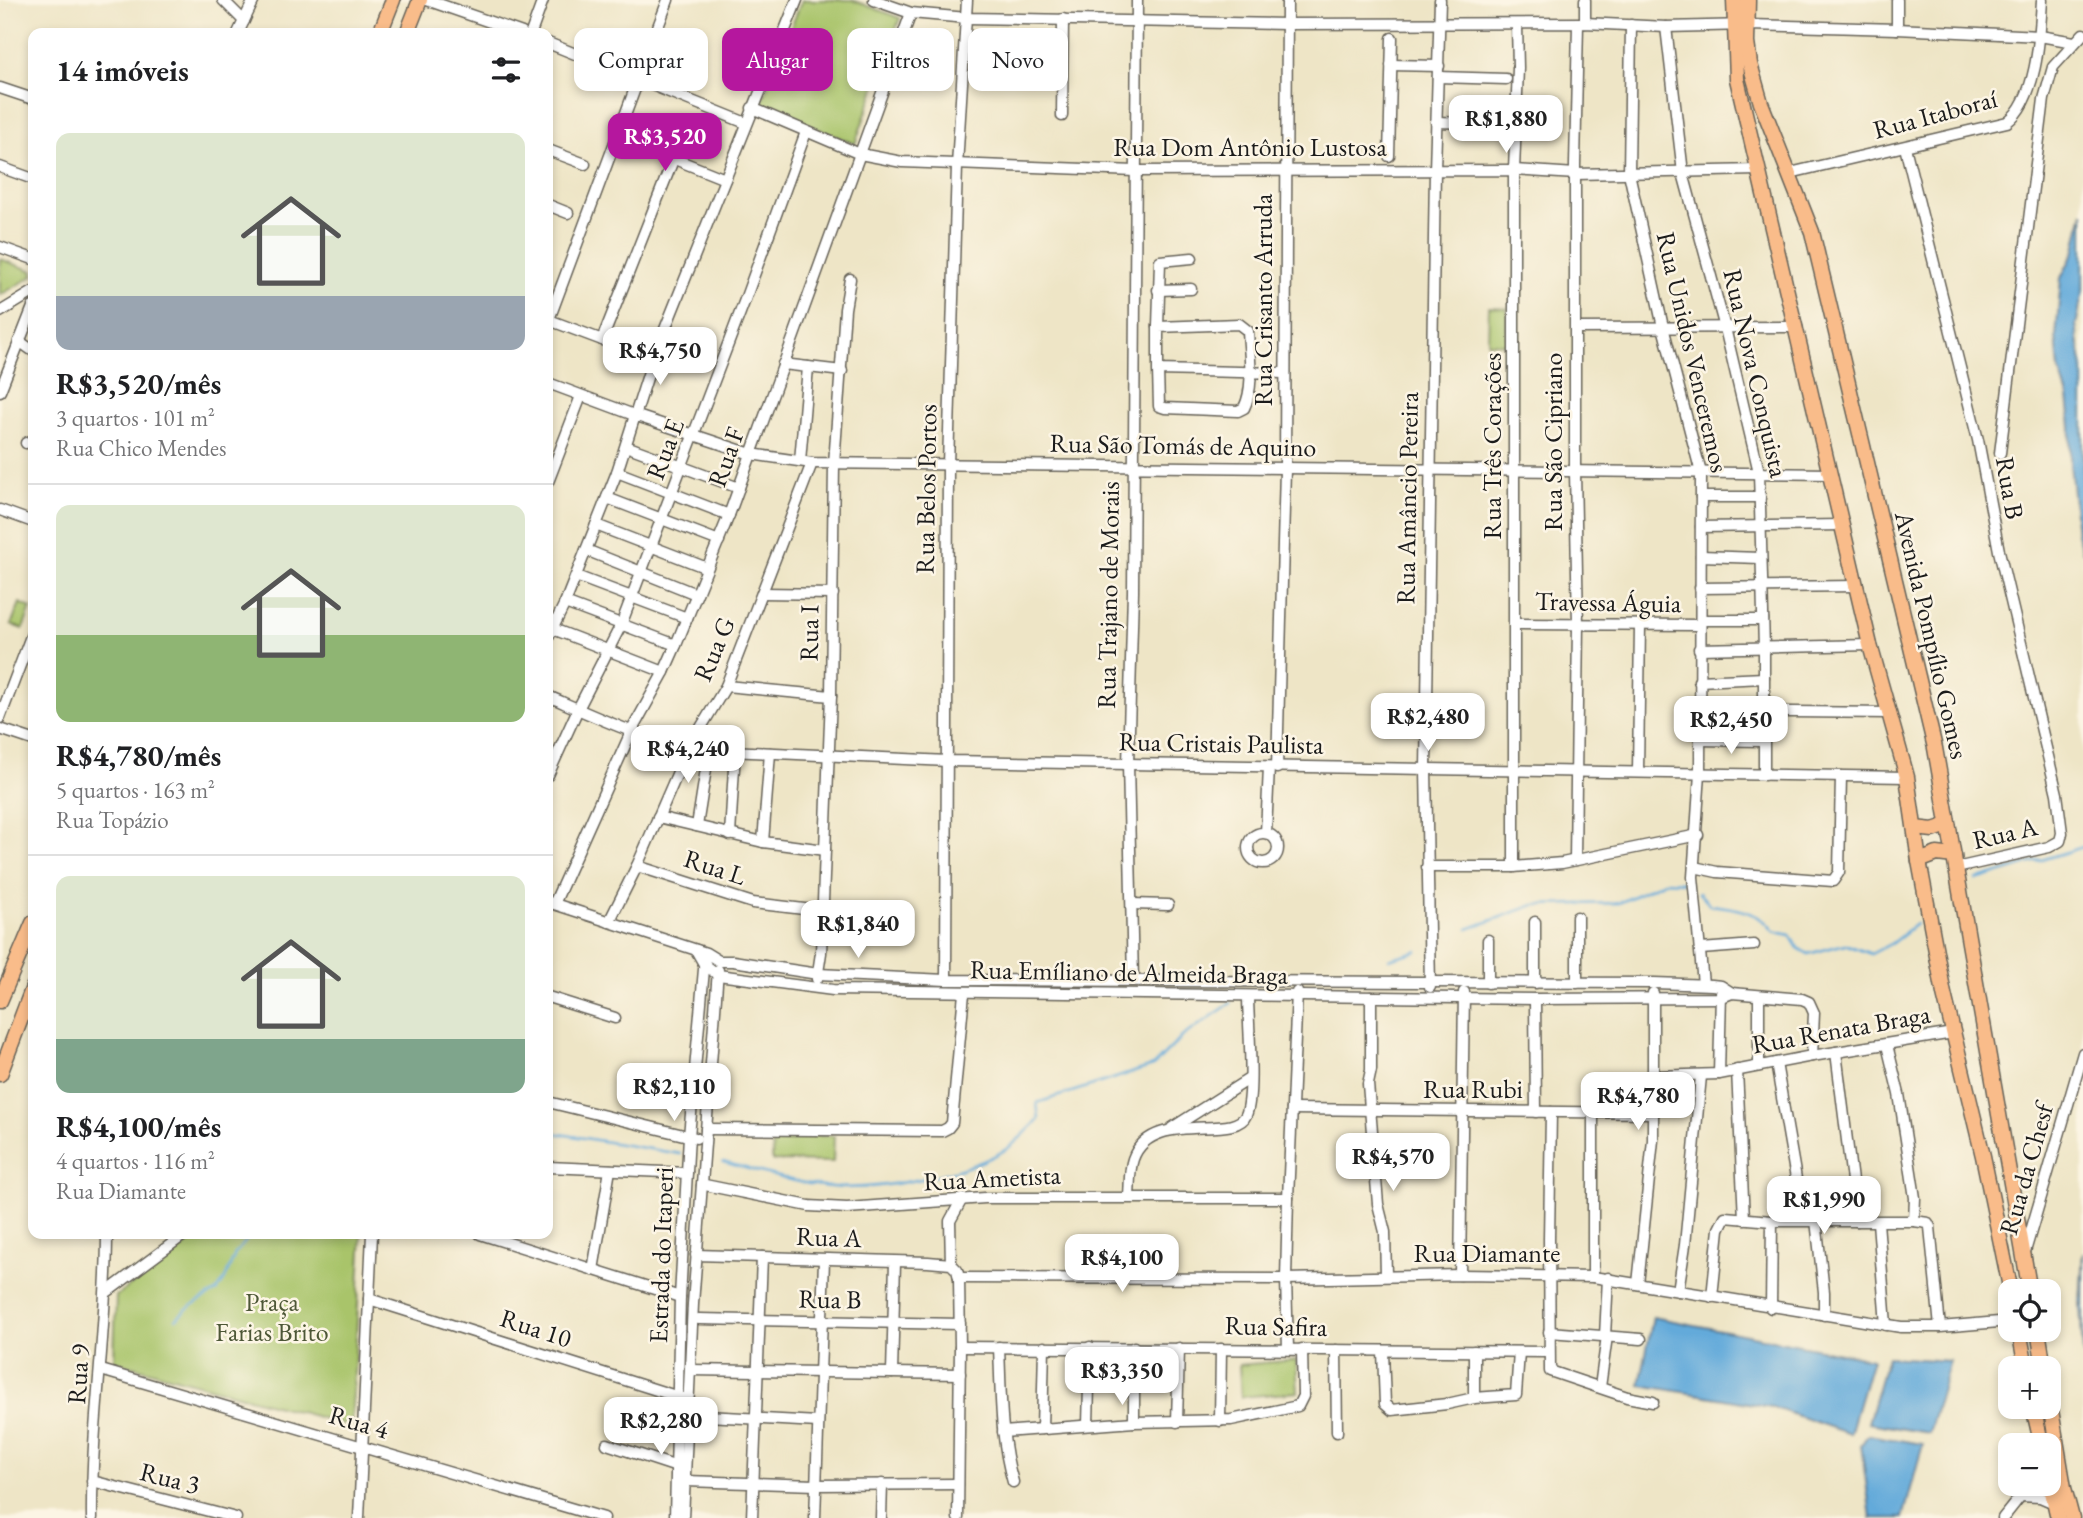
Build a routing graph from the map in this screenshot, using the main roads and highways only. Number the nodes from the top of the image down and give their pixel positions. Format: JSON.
{"nodes":[{"id":1,"x":393,"y":0,"type":"edge"},
{"id":2,"x":420,"y":0,"type":"edge"},
{"id":3,"x":1734,"y":0,"type":"edge"},
{"id":4,"x":1748,"y":0,"type":"edge"},
{"id":5,"x":1740,"y":25,"type":"junction"},
{"id":6,"x":382,"y":28,"type":"edge"},
{"id":7,"x":409,"y":28,"type":"edge"},
{"id":8,"x":1948,"y":825,"type":"junction"},
{"id":9,"x":1915,"y":828,"type":"junction"},
{"id":10,"x":1919,"y":861,"type":"junction"},
{"id":11,"x":1955,"y":862,"type":"junction"},
{"id":12,"x":28,"y":935,"type":"edge"},
{"id":13,"x":28,"y":1000,"type":"edge"},
{"id":14,"x":0,"y":1001,"type":"edge"},
{"id":15,"x":0,"y":1074,"type":"edge"},
{"id":16,"x":2008,"y":1279,"type":"edge"},
{"id":17,"x":2028,"y":1279,"type":"edge"},
{"id":18,"x":2052,"y":1419,"type":"edge"},
{"id":19,"x":2072,"y":1518,"type":"edge"}],
"edges":[{"from":1,"to":6,"type":"main road"},
{"from":2,"to":7,"type":"main road"},
{"from":3,"to":5,"type":"main road","name":"Avenida Pompílio Gomes"},
{"from":4,"to":5,"type":"main road","name":"Avenida Pompílio Gomes"},
{"from":5,"to":8,"type":"main road","name":"Avenida Pompílio Gomes"},
{"from":5,"to":9,"type":"main road","name":"Avenida Pompílio Gomes"},
{"from":8,"to":9,"type":"main road"},
{"from":8,"to":11,"type":"main road","name":"Avenida Pompílio Gomes"},
{"from":9,"to":10,"type":"main road","name":"Avenida Pompílio Gomes"},
{"from":10,"to":11,"type":"main road"},
{"from":10,"to":16,"type":"main road","name":"Avenida Pompílio Gomes"},
{"from":11,"to":17,"type":"main road","name":"Avenida Pompílio Gomes"},
{"from":12,"to":14,"type":"main road"},
{"from":13,"to":15,"type":"main road"},
{"from":18,"to":19,"type":"main road"}]}
